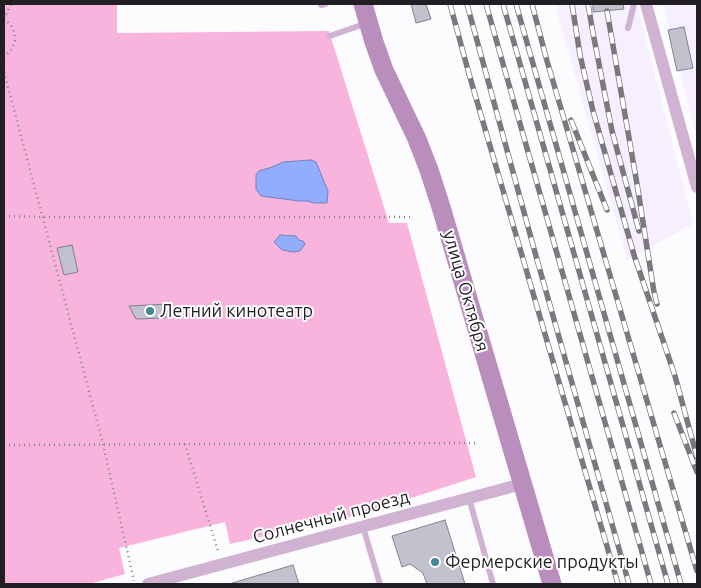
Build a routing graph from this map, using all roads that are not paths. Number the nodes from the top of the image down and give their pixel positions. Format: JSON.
{"nodes":[{"id":1,"x":363,"y":4,"type":"edge"},
{"id":2,"x":634,"y":4,"type":"edge"},
{"id":3,"x":646,"y":4,"type":"edge"},
{"id":4,"x":369,"y":23,"type":"junction"},
{"id":5,"x":628,"y":28,"type":"dead end"},
{"id":6,"x":330,"y":36,"type":"dead end"},
{"id":7,"x":697,"y":187,"type":"edge"},
{"id":8,"x":522,"y":484,"type":"junction"},
{"id":9,"x":469,"y":498,"type":"junction"},
{"id":10,"x":363,"y":527,"type":"junction"},
{"id":11,"x":168,"y":582,"type":"edge"},
{"id":12,"x":148,"y":584,"type":"edge"},
{"id":13,"x":380,"y":584,"type":"edge"},
{"id":14,"x":493,"y":584,"type":"edge"},
{"id":15,"x":552,"y":584,"type":"edge"}],
"edges":[{"from":1,"to":4,"type":"street","name":"улица Октября"},
{"from":2,"to":5,"type":"lane"},
{"from":3,"to":7,"type":"street"},
{"from":4,"to":6,"type":"lane"},
{"from":4,"to":8,"type":"street","name":"улица Октября"},
{"from":8,"to":9,"type":"street","name":"Солнечный проезд"},
{"from":8,"to":15,"type":"street","name":"улица Октября"},
{"from":9,"to":10,"type":"street","name":"Солнечный проезд"},
{"from":9,"to":14,"type":"lane"},
{"from":10,"to":11,"type":"street","name":"Солнечный проезд"},
{"from":10,"to":13,"type":"lane"},
{"from":11,"to":12,"type":"street","name":"Солнечный проезд"}]}
